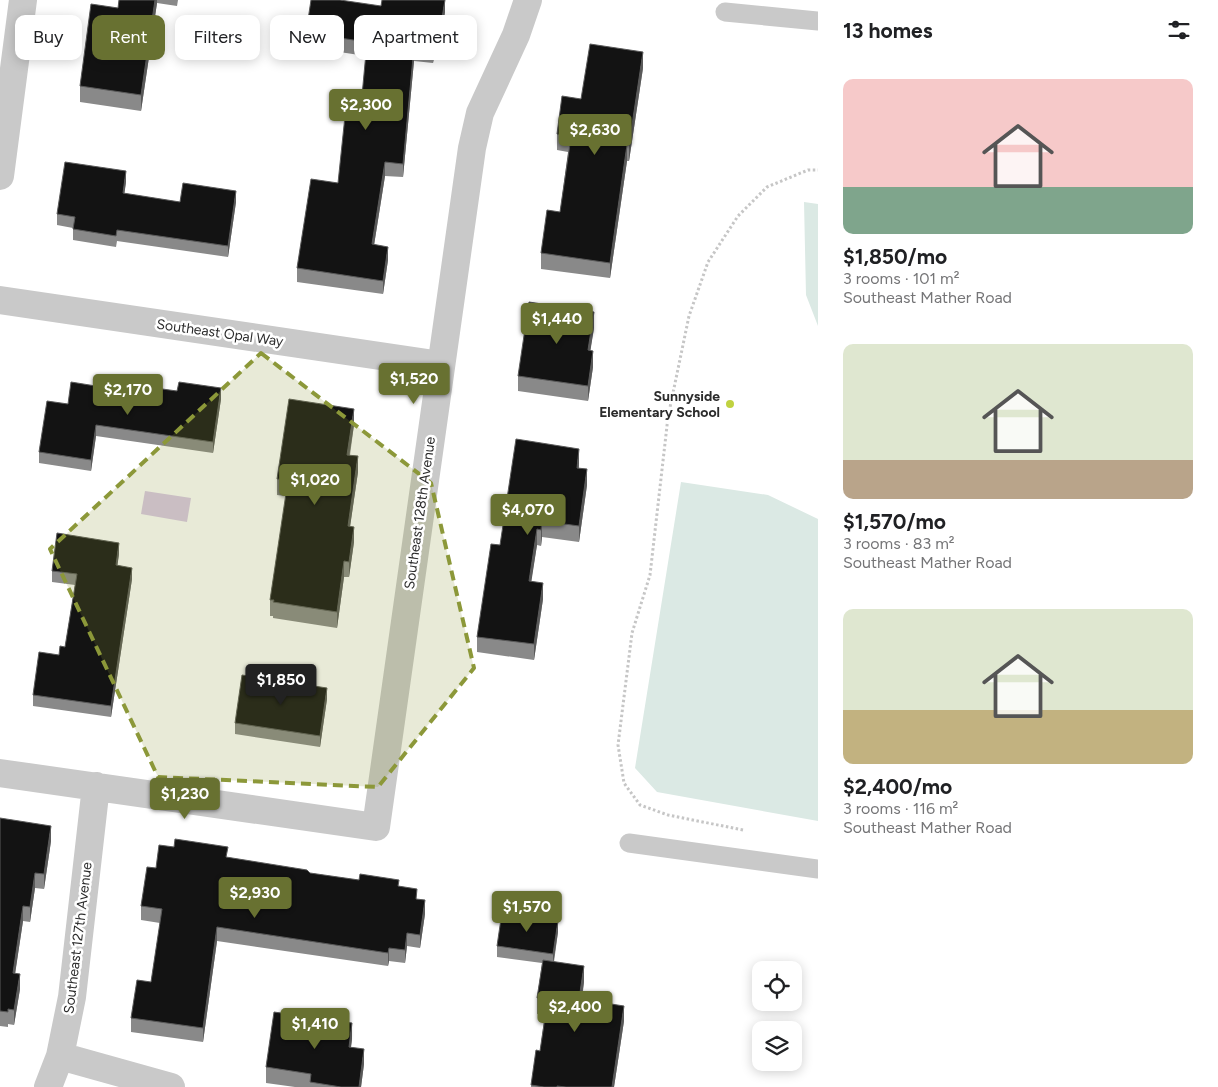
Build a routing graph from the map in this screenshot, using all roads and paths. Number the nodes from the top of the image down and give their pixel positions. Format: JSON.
{"nodes":[{"id":1,"x":23,"y":0,"type":"edge"},
{"id":2,"x":528,"y":0,"type":"edge"},
{"id":3,"x":725,"y":12,"type":"dead end"},
{"id":4,"x":818,"y":21,"type":"edge"},
{"id":5,"x":818,"y":170,"type":"edge"},
{"id":6,"x":0,"y":176,"type":"edge"},
{"id":7,"x":0,"y":300,"type":"edge"},
{"id":8,"x":441,"y":365,"type":"junction"},
{"id":9,"x":0,"y":773,"type":"edge"},
{"id":10,"x":96,"y":786,"type":"junction"},
{"id":11,"x":752,"y":832,"type":"dead end"},
{"id":12,"x":629,"y":843,"type":"dead end"},
{"id":13,"x":818,"y":869,"type":"edge"},
{"id":14,"x":60,"y":1056,"type":"junction"},
{"id":15,"x":48,"y":1087,"type":"edge"},
{"id":16,"x":171,"y":1087,"type":"edge"}],
"edges":[{"from":1,"to":6,"type":"street"},
{"from":2,"to":8,"type":"street","name":"Southeast 128th Avenue"},
{"from":3,"to":4,"type":"lane"},
{"from":5,"to":11,"type":"path"},
{"from":7,"to":8,"type":"street","name":"Southeast Opal Way"},
{"from":8,"to":10,"type":"street","name":"Southeast 128th Avenue"},
{"from":9,"to":10,"type":"street"},
{"from":10,"to":14,"type":"street","name":"Southeast 127th Avenue"},
{"from":12,"to":13,"type":"lane"},
{"from":14,"to":15,"type":"street","name":"Southeast 127th Avenue"},
{"from":14,"to":16,"type":"street"}]}
